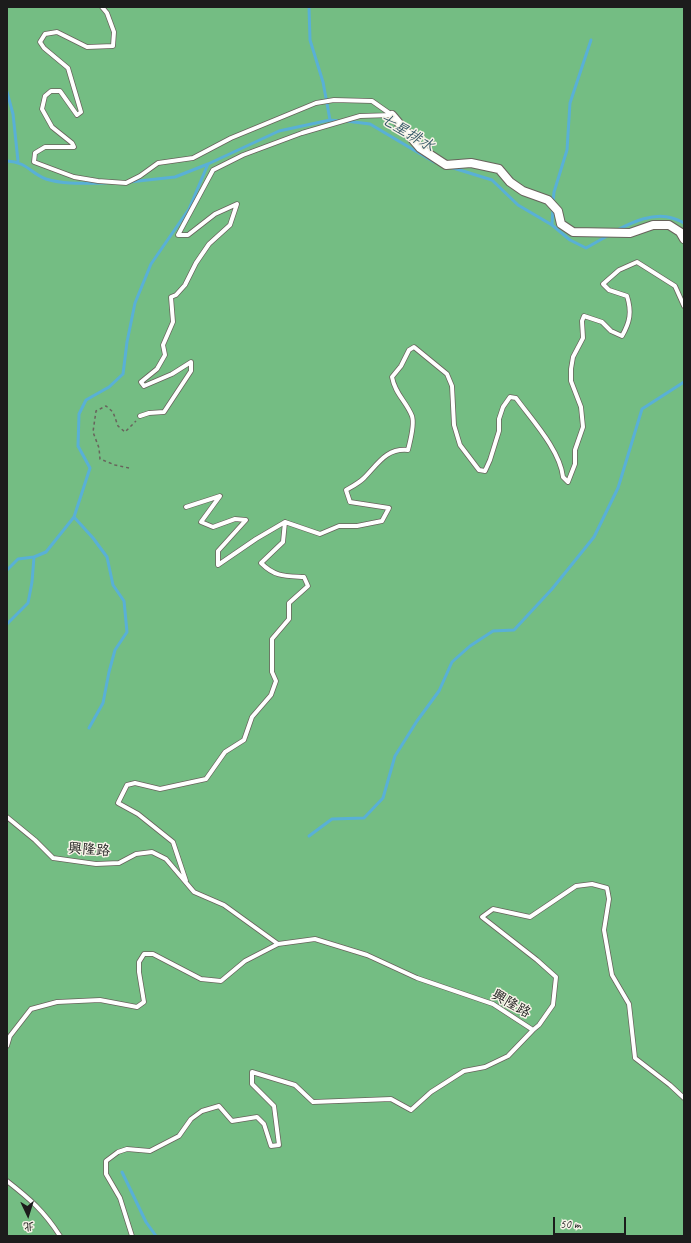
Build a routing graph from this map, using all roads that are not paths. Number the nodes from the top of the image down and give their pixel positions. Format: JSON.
{"nodes":[{"id":1,"x":102,"y":7,"type":"edge"},
{"id":2,"x":392,"y":115,"type":"junction"},
{"id":3,"x":684,"y":240,"type":"edge"},
{"id":4,"x":684,"y":306,"type":"edge"},
{"id":5,"x":140,"y":416,"type":"road end"},
{"id":6,"x":186,"y":507,"type":"dead end"},
{"id":7,"x":285,"y":522,"type":"junction"},
{"id":8,"x":7,"y":817,"type":"edge"},
{"id":9,"x":186,"y":883,"type":"junction"},
{"id":10,"x":278,"y":944,"type":"junction"},
{"id":11,"x":533,"y":1030,"type":"junction"},
{"id":12,"x":7,"y":1046,"type":"edge"},
{"id":13,"x":684,"y":1098,"type":"edge"},
{"id":14,"x":7,"y":1181,"type":"edge"},
{"id":15,"x":60,"y":1236,"type":"edge"},
{"id":16,"x":132,"y":1236,"type":"edge"}],
"edges":[{"from":1,"to":2,"type":"lane"},
{"from":2,"to":3,"type":"street"},
{"from":2,"to":5,"type":"lane"},
{"from":4,"to":7,"type":"lane"},
{"from":6,"to":7,"type":"lane"},
{"from":7,"to":9,"type":"lane"},
{"from":8,"to":9,"type":"lane","name":"興隆路"},
{"from":9,"to":10,"type":"lane","name":"興隆路"},
{"from":10,"to":11,"type":"lane","name":"興隆路"},
{"from":10,"to":12,"type":"lane"},
{"from":11,"to":13,"type":"lane","name":"興隆路"},
{"from":11,"to":16,"type":"lane"},
{"from":14,"to":15,"type":"lane"}]}
